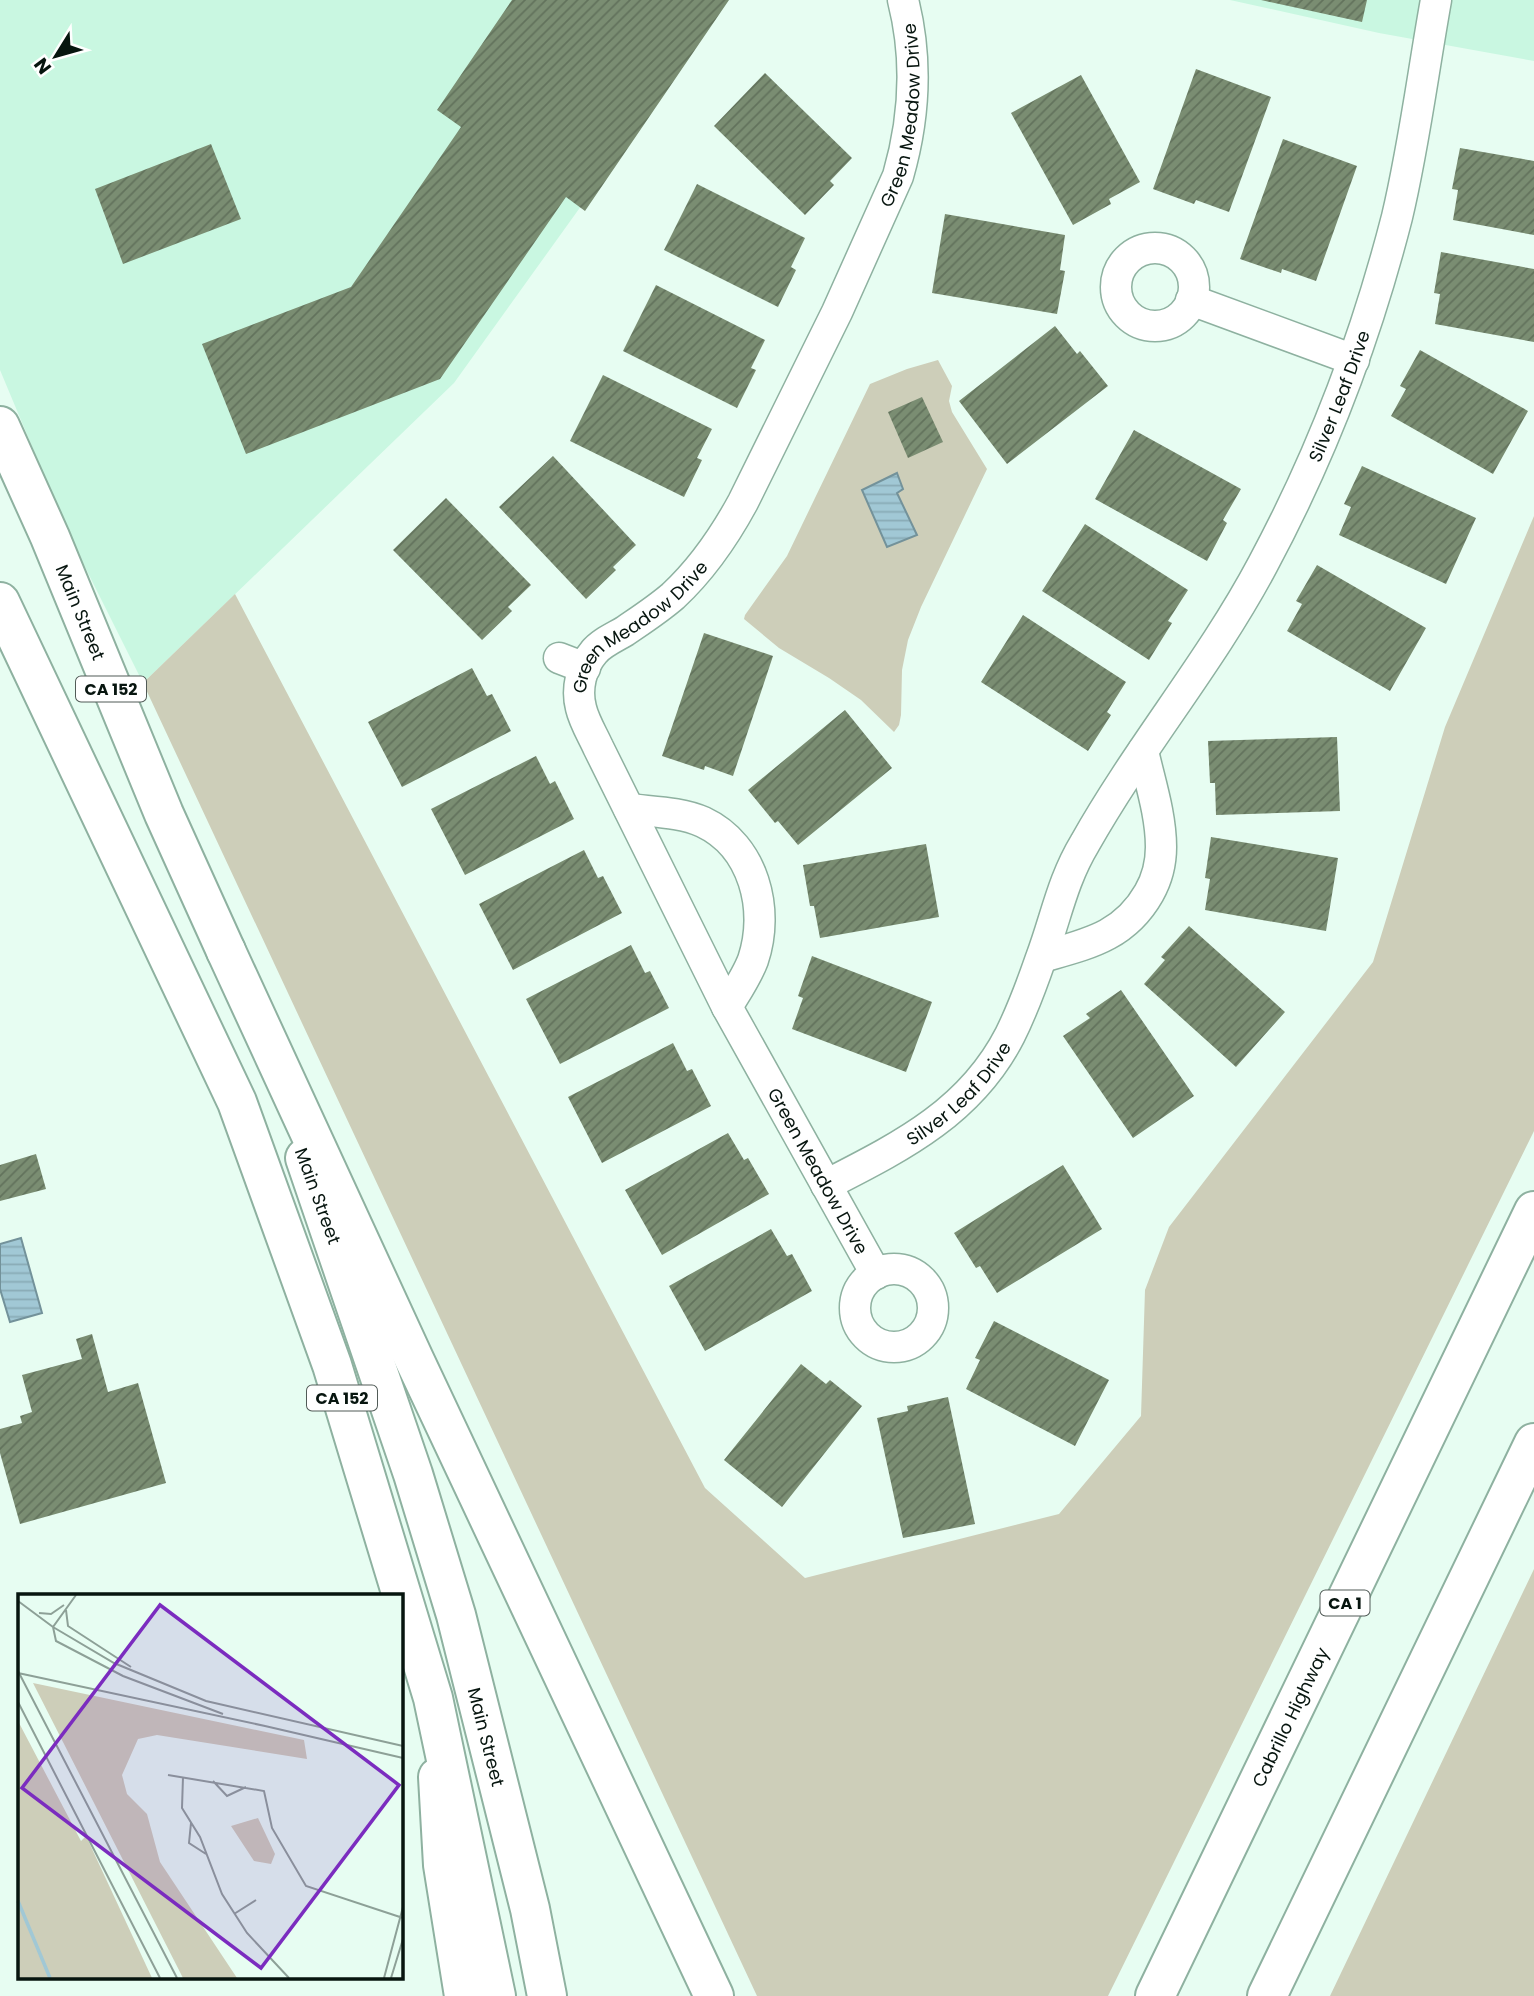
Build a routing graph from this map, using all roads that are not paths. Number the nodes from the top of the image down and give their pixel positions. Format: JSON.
{"nodes":[{"id":1,"x":903,"y":0,"type":"edge"},
{"id":2,"x":1436,"y":0,"type":"edge"},
{"id":3,"x":1192,"y":300,"type":"dead end"},
{"id":4,"x":1354,"y":360,"type":"junction"},
{"id":5,"x":0,"y":426,"type":"edge"},
{"id":6,"x":0,"y":602,"type":"edge"},
{"id":7,"x":1143,"y":751,"type":"junction"},
{"id":8,"x":629,"y":809,"type":"junction"},
{"id":9,"x":226,"y":951,"type":"junction"},
{"id":10,"x":1042,"y":957,"type":"junction"},
{"id":11,"x":727,"y":1007,"type":"junction"},
{"id":12,"x":827,"y":1185,"type":"junction"},
{"id":13,"x":1534,"y":1211,"type":"edge"},
{"id":14,"x":876,"y":1274,"type":"dead end"},
{"id":15,"x":1534,"y":1443,"type":"edge"},
{"id":16,"x":401,"y":1594,"type":"edge"},
{"id":17,"x":402,"y":1596,"type":"edge"},
{"id":18,"x":433,"y":1698,"type":"junction"},
{"id":19,"x":464,"y":1996,"type":"edge"},
{"id":20,"x":496,"y":1996,"type":"edge"},
{"id":21,"x":547,"y":1996,"type":"edge"},
{"id":22,"x":714,"y":1996,"type":"edge"},
{"id":23,"x":1156,"y":1996,"type":"edge"},
{"id":24,"x":1267,"y":1996,"type":"edge"}],
"edges":[{"from":1,"to":8,"type":"street","name":"Green Meadow Drive"},
{"from":2,"to":4,"type":"street","name":"Silver Leaf Drive"},
{"from":3,"to":4,"type":"street"},
{"from":4,"to":7,"type":"street","name":"Silver Leaf Drive"},
{"from":5,"to":9,"type":"main road","name":"Main Street","number":"CA 152"},
{"from":6,"to":16,"type":"main road","number":"CA 152"},
{"from":7,"to":10,"type":"street","name":"Silver Leaf Drive"},
{"from":7,"to":10,"type":"street"},
{"from":8,"to":11,"type":"street","name":"Green Meadow Drive"},
{"from":8,"to":11,"type":"street"},
{"from":9,"to":21,"type":"main road","name":"Main Street"},
{"from":9,"to":22,"type":"main road"},
{"from":10,"to":12,"type":"street","name":"Silver Leaf Drive"},
{"from":11,"to":12,"type":"street","name":"Green Meadow Drive"},
{"from":12,"to":14,"type":"street","name":"Green Meadow Drive"},
{"from":13,"to":23,"type":"main road","name":"Cabrillo Highway","number":"CA 1"},
{"from":15,"to":24,"type":"main road"},
{"from":17,"to":18,"type":"main road","number":"CA 152"},
{"from":18,"to":19,"type":"main road"},
{"from":18,"to":20,"type":"main road","number":"CA 152"}]}
